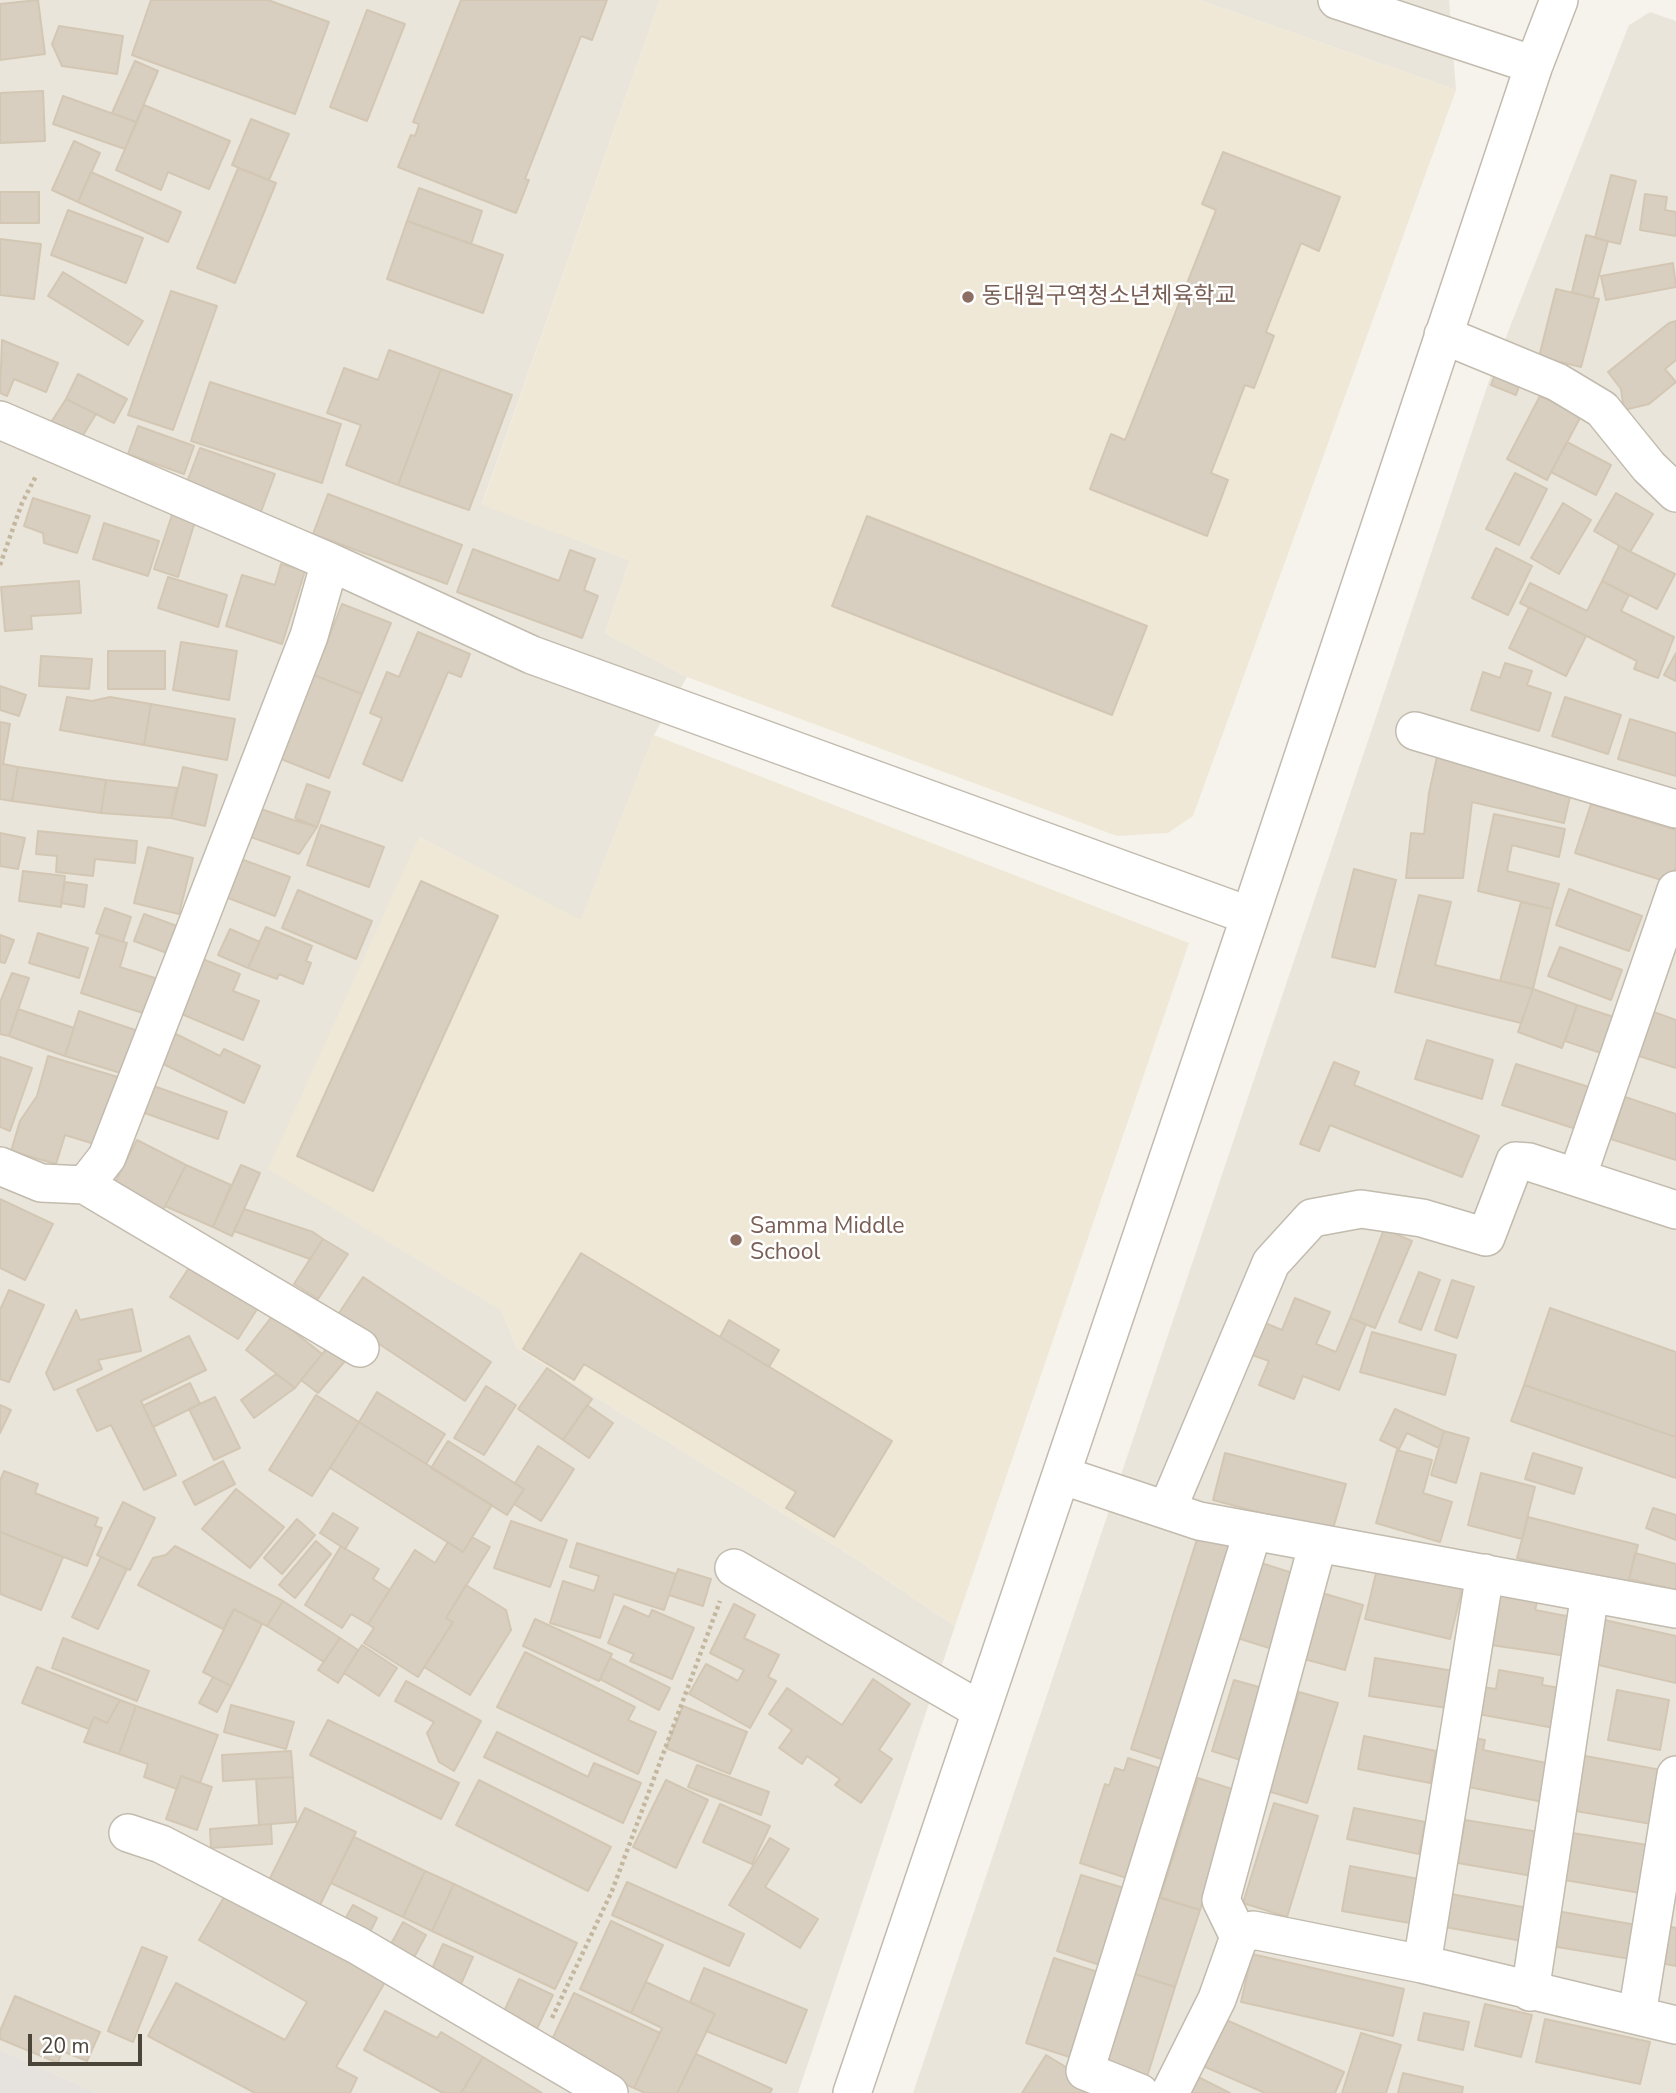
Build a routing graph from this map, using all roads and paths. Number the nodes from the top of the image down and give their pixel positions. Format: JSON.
{"nodes":[{"id":1,"x":1337,"y":0,"type":"edge"},
{"id":2,"x":1559,"y":0,"type":"edge"},
{"id":3,"x":1534,"y":65,"type":"junction"},
{"id":4,"x":1443,"y":335,"type":"junction"},
{"id":5,"x":0,"y":420,"type":"edge"},
{"id":6,"x":52,"y":444,"type":"junction"},
{"id":7,"x":1676,"y":493,"type":"edge"},
{"id":8,"x":330,"y":562,"type":"junction"},
{"id":9,"x":0,"y":565,"type":"edge"},
{"id":10,"x":1415,"y":731,"type":"dead end"},
{"id":11,"x":1676,"y":809,"type":"edge"},
{"id":12,"x":1676,"y":890,"type":"edge"},
{"id":13,"x":1250,"y":916,"type":"junction"},
{"id":14,"x":1583,"y":1160,"type":"dead end"},
{"id":15,"x":0,"y":1166,"type":"edge"},
{"id":16,"x":85,"y":1185,"type":"junction"},
{"id":17,"x":1676,"y":1210,"type":"edge"},
{"id":18,"x":360,"y":1348,"type":"dead end"},
{"id":19,"x":1061,"y":1475,"type":"junction"},
{"id":20,"x":1167,"y":1510,"type":"junction"},
{"id":21,"x":1253,"y":1531,"type":"junction"},
{"id":22,"x":1318,"y":1543,"type":"junction"},
{"id":23,"x":734,"y":1568,"type":"joint"},
{"id":24,"x":1485,"y":1573,"type":"junction"},
{"id":25,"x":1590,"y":1593,"type":"junction"},
{"id":26,"x":1676,"y":1609,"type":"edge"},
{"id":27,"x":980,"y":1710,"type":"junction"},
{"id":28,"x":1676,"y":1775,"type":"edge"},
{"id":29,"x":128,"y":1833,"type":"dead end"},
{"id":30,"x":1239,"y":1937,"type":"junction"},
{"id":31,"x":1422,"y":1964,"type":"junction"},
{"id":32,"x":1530,"y":1992,"type":"junction"},
{"id":33,"x":1637,"y":2015,"type":"junction"},
{"id":34,"x":1676,"y":2025,"type":"edge"},
{"id":35,"x":537,"y":2050,"type":"junction"},
{"id":36,"x":608,"y":2093,"type":"edge"},
{"id":37,"x":852,"y":2093,"type":"edge"},
{"id":38,"x":1140,"y":2093,"type":"edge"},
{"id":39,"x":1170,"y":2093,"type":"edge"}],
"edges":[{"from":1,"to":3,"type":"street"},
{"from":2,"to":3,"type":"street"},
{"from":3,"to":4,"type":"street"},
{"from":4,"to":7,"type":"street"},
{"from":4,"to":13,"type":"street"},
{"from":5,"to":6,"type":"street"},
{"from":6,"to":8,"type":"street"},
{"from":6,"to":9,"type":"path"},
{"from":8,"to":13,"type":"street"},
{"from":8,"to":16,"type":"street"},
{"from":10,"to":11,"type":"street"},
{"from":12,"to":14,"type":"street"},
{"from":13,"to":19,"type":"street"},
{"from":15,"to":16,"type":"street"},
{"from":16,"to":18,"type":"street"},
{"from":17,"to":20,"type":"street"},
{"from":19,"to":20,"type":"street"},
{"from":19,"to":27,"type":"street"},
{"from":20,"to":21,"type":"street"},
{"from":21,"to":22,"type":"street"},
{"from":21,"to":38,"type":"street"},
{"from":22,"to":24,"type":"street"},
{"from":22,"to":30,"type":"street"},
{"from":23,"to":27,"type":"street"},
{"from":23,"to":35,"type":"path"},
{"from":24,"to":25,"type":"street"},
{"from":24,"to":31,"type":"street"},
{"from":25,"to":26,"type":"street"},
{"from":25,"to":32,"type":"street"},
{"from":27,"to":37,"type":"street"},
{"from":28,"to":33,"type":"street"},
{"from":29,"to":35,"type":"street"},
{"from":30,"to":31,"type":"street"},
{"from":30,"to":39,"type":"street"},
{"from":31,"to":32,"type":"street"},
{"from":32,"to":33,"type":"street"},
{"from":33,"to":34,"type":"street"},
{"from":35,"to":36,"type":"street"}]}
